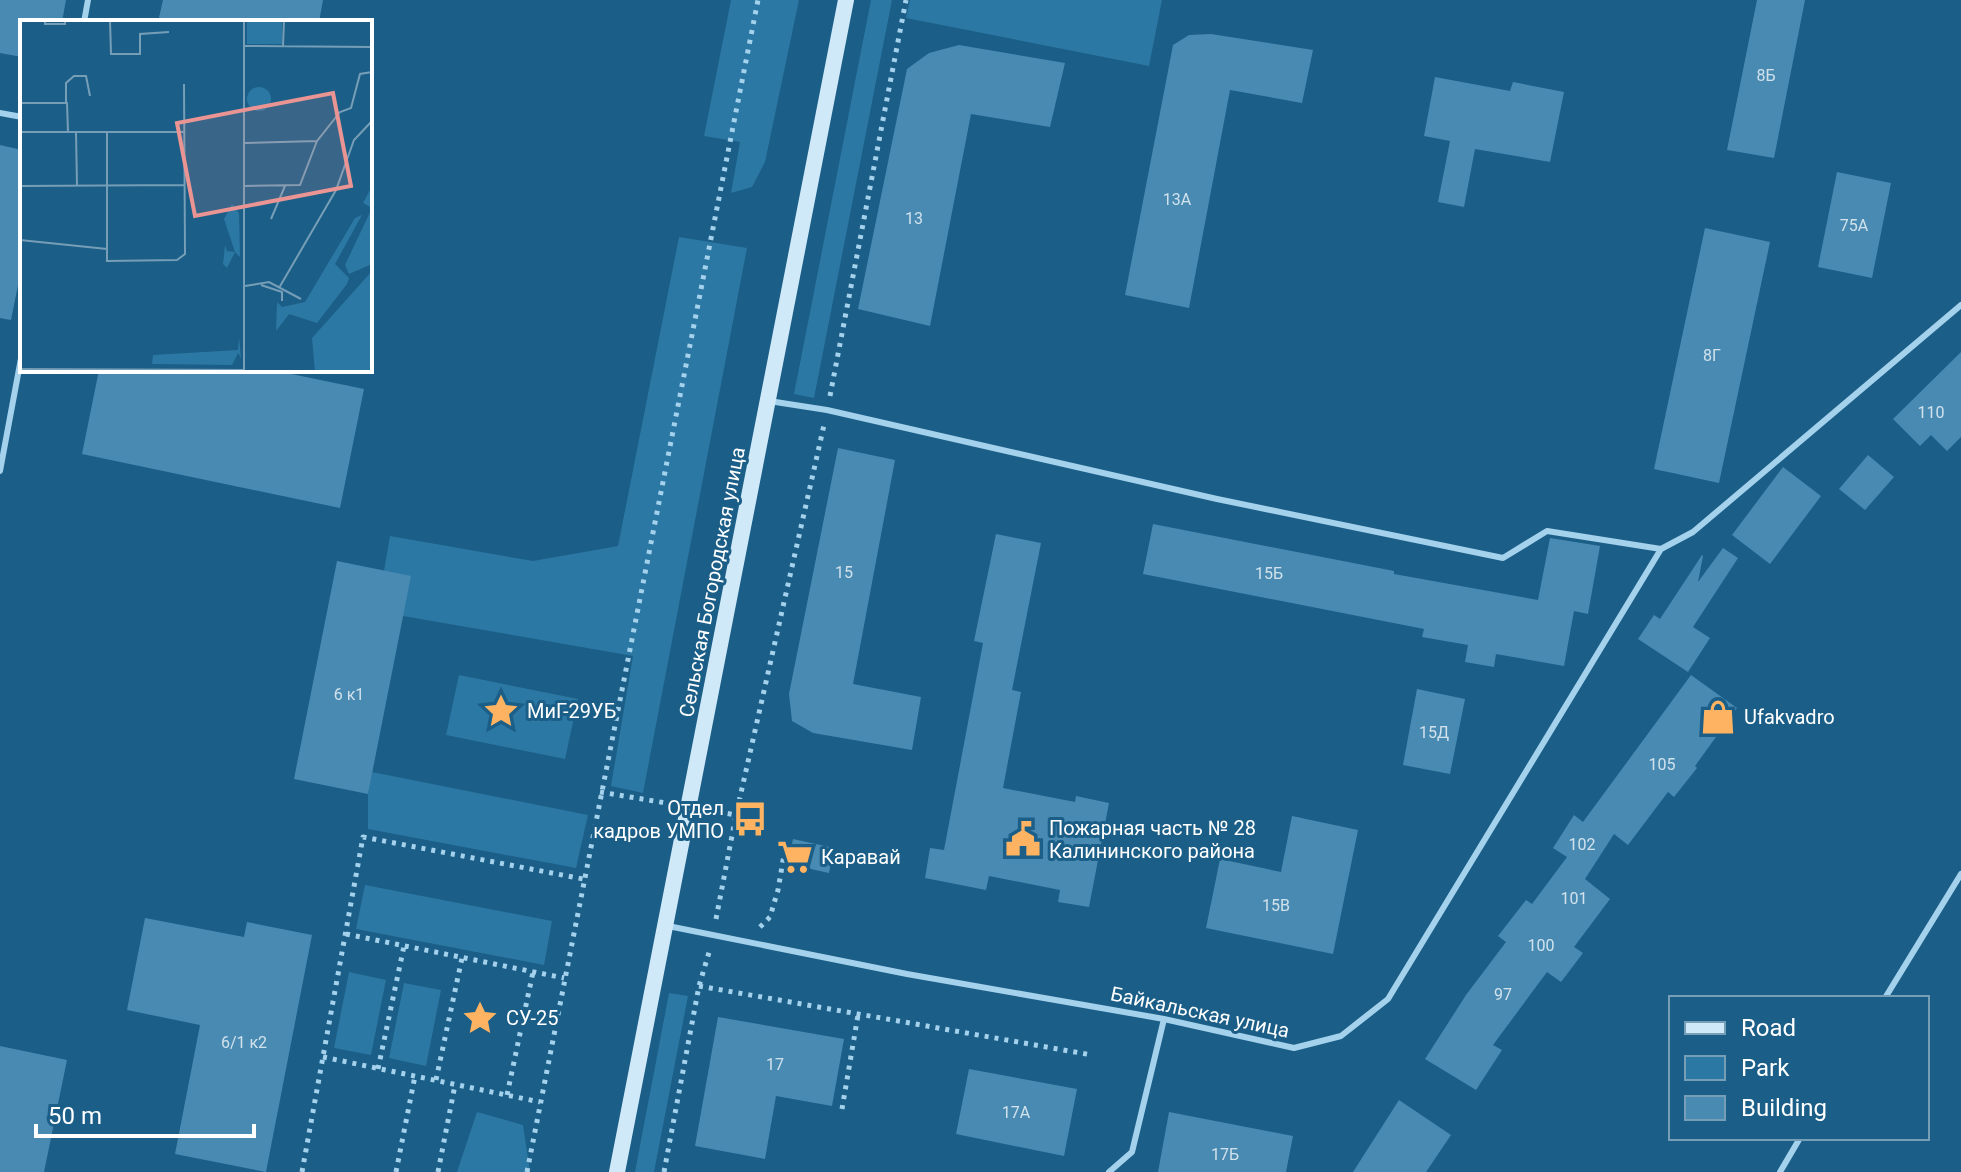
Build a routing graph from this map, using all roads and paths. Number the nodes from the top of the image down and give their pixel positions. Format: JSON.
{"nodes":[{"id":1,"x":88,"y":0,"type":"edge"},
{"id":2,"x":758,"y":0,"type":"edge"},
{"id":3,"x":846,"y":0,"type":"edge"},
{"id":4,"x":906,"y":0,"type":"edge"},
{"id":5,"x":84,"y":20,"type":"edge"},
{"id":6,"x":0,"y":113,"type":"edge"},
{"id":7,"x":20,"y":117,"type":"edge"},
{"id":8,"x":1961,"y":305,"type":"edge"},
{"id":9,"x":20,"y":364,"type":"edge"},
{"id":10,"x":769,"y":401,"type":"junction"},
{"id":11,"x":827,"y":410,"type":"junction"},
{"id":12,"x":0,"y":471,"type":"edge"},
{"id":13,"x":1661,"y":549,"type":"junction"},
{"id":14,"x":784,"y":855,"type":"dead end"},
{"id":15,"x":1961,"y":874,"type":"edge"},
{"id":16,"x":583,"y":879,"type":"junction"},
{"id":17,"x":716,"y":919,"type":"junction"},
{"id":18,"x":730,"y":922,"type":"dead end"},
{"id":19,"x":665,"y":925,"type":"junction"},
{"id":20,"x":758,"y":928,"type":"dead end"},
{"id":21,"x":346,"y":934,"type":"junction"},
{"id":22,"x":715,"y":935,"type":"junction"},
{"id":23,"x":404,"y":946,"type":"junction"},
{"id":24,"x":462,"y":958,"type":"junction"},
{"id":25,"x":533,"y":972,"type":"junction"},
{"id":26,"x":564,"y":978,"type":"junction"},
{"id":27,"x":699,"y":986,"type":"junction"},
{"id":28,"x":1886,"y":996,"type":"edge"},
{"id":29,"x":858,"y":1015,"type":"junction"},
{"id":30,"x":1164,"y":1019,"type":"junction"},
{"id":31,"x":1092,"y":1055,"type":"dead end"},
{"id":32,"x":323,"y":1057,"type":"junction"},
{"id":33,"x":378,"y":1069,"type":"junction"},
{"id":34,"x":415,"y":1076,"type":"junction"},
{"id":35,"x":436,"y":1080,"type":"junction"},
{"id":36,"x":455,"y":1085,"type":"junction"},
{"id":37,"x":507,"y":1095,"type":"junction"},
{"id":38,"x":540,"y":1102,"type":"junction"},
{"id":39,"x":842,"y":1109,"type":"dead end"},
{"id":40,"x":1799,"y":1140,"type":"edge"},
{"id":41,"x":302,"y":1172,"type":"edge"},
{"id":42,"x":396,"y":1172,"type":"edge"},
{"id":43,"x":438,"y":1172,"type":"edge"},
{"id":44,"x":527,"y":1172,"type":"edge"},
{"id":45,"x":617,"y":1172,"type":"edge"},
{"id":46,"x":664,"y":1172,"type":"edge"},
{"id":47,"x":1109,"y":1172,"type":"edge"},
{"id":48,"x":1780,"y":1172,"type":"edge"}],
"edges":[{"from":1,"to":5,"type":"lane"},
{"from":2,"to":16,"type":"path"},
{"from":3,"to":10,"type":"main road","name":"Сельская Богородская улица"},
{"from":4,"to":11,"type":"path"},
{"from":6,"to":7,"type":"lane"},
{"from":8,"to":13,"type":"lane"},
{"from":9,"to":12,"type":"lane"},
{"from":10,"to":11,"type":"lane"},
{"from":10,"to":19,"type":"main road","name":"Сельская Богородская улица"},
{"from":11,"to":13,"type":"lane"},
{"from":11,"to":17,"type":"path"},
{"from":13,"to":30,"type":"lane","name":"Байкальская улица"},
{"from":14,"to":20,"type":"path"},
{"from":15,"to":28,"type":"lane"},
{"from":16,"to":21,"type":"path"},
{"from":16,"to":26,"type":"path"},
{"from":17,"to":18,"type":"path"},
{"from":17,"to":22,"type":"path"},
{"from":19,"to":22,"type":"lane","name":"Байкальская улица"},
{"from":19,"to":45,"type":"main road","name":"Сельская Богородская улица"},
{"from":21,"to":23,"type":"path"},
{"from":21,"to":32,"type":"path"},
{"from":22,"to":27,"type":"path"},
{"from":22,"to":30,"type":"lane","name":"Байкальская улица"},
{"from":23,"to":24,"type":"path"},
{"from":23,"to":33,"type":"path"},
{"from":24,"to":25,"type":"path"},
{"from":24,"to":35,"type":"path"},
{"from":25,"to":26,"type":"path"},
{"from":25,"to":37,"type":"path"},
{"from":26,"to":38,"type":"path"},
{"from":27,"to":29,"type":"path"},
{"from":27,"to":46,"type":"path"},
{"from":29,"to":31,"type":"path"},
{"from":29,"to":39,"type":"path"},
{"from":30,"to":47,"type":"lane"},
{"from":32,"to":33,"type":"path"},
{"from":32,"to":41,"type":"path"},
{"from":33,"to":34,"type":"path"},
{"from":34,"to":35,"type":"path"},
{"from":34,"to":42,"type":"path"},
{"from":35,"to":36,"type":"path"},
{"from":36,"to":37,"type":"path"},
{"from":36,"to":43,"type":"path"},
{"from":37,"to":38,"type":"path"},
{"from":38,"to":44,"type":"path"},
{"from":40,"to":48,"type":"lane"}]}
